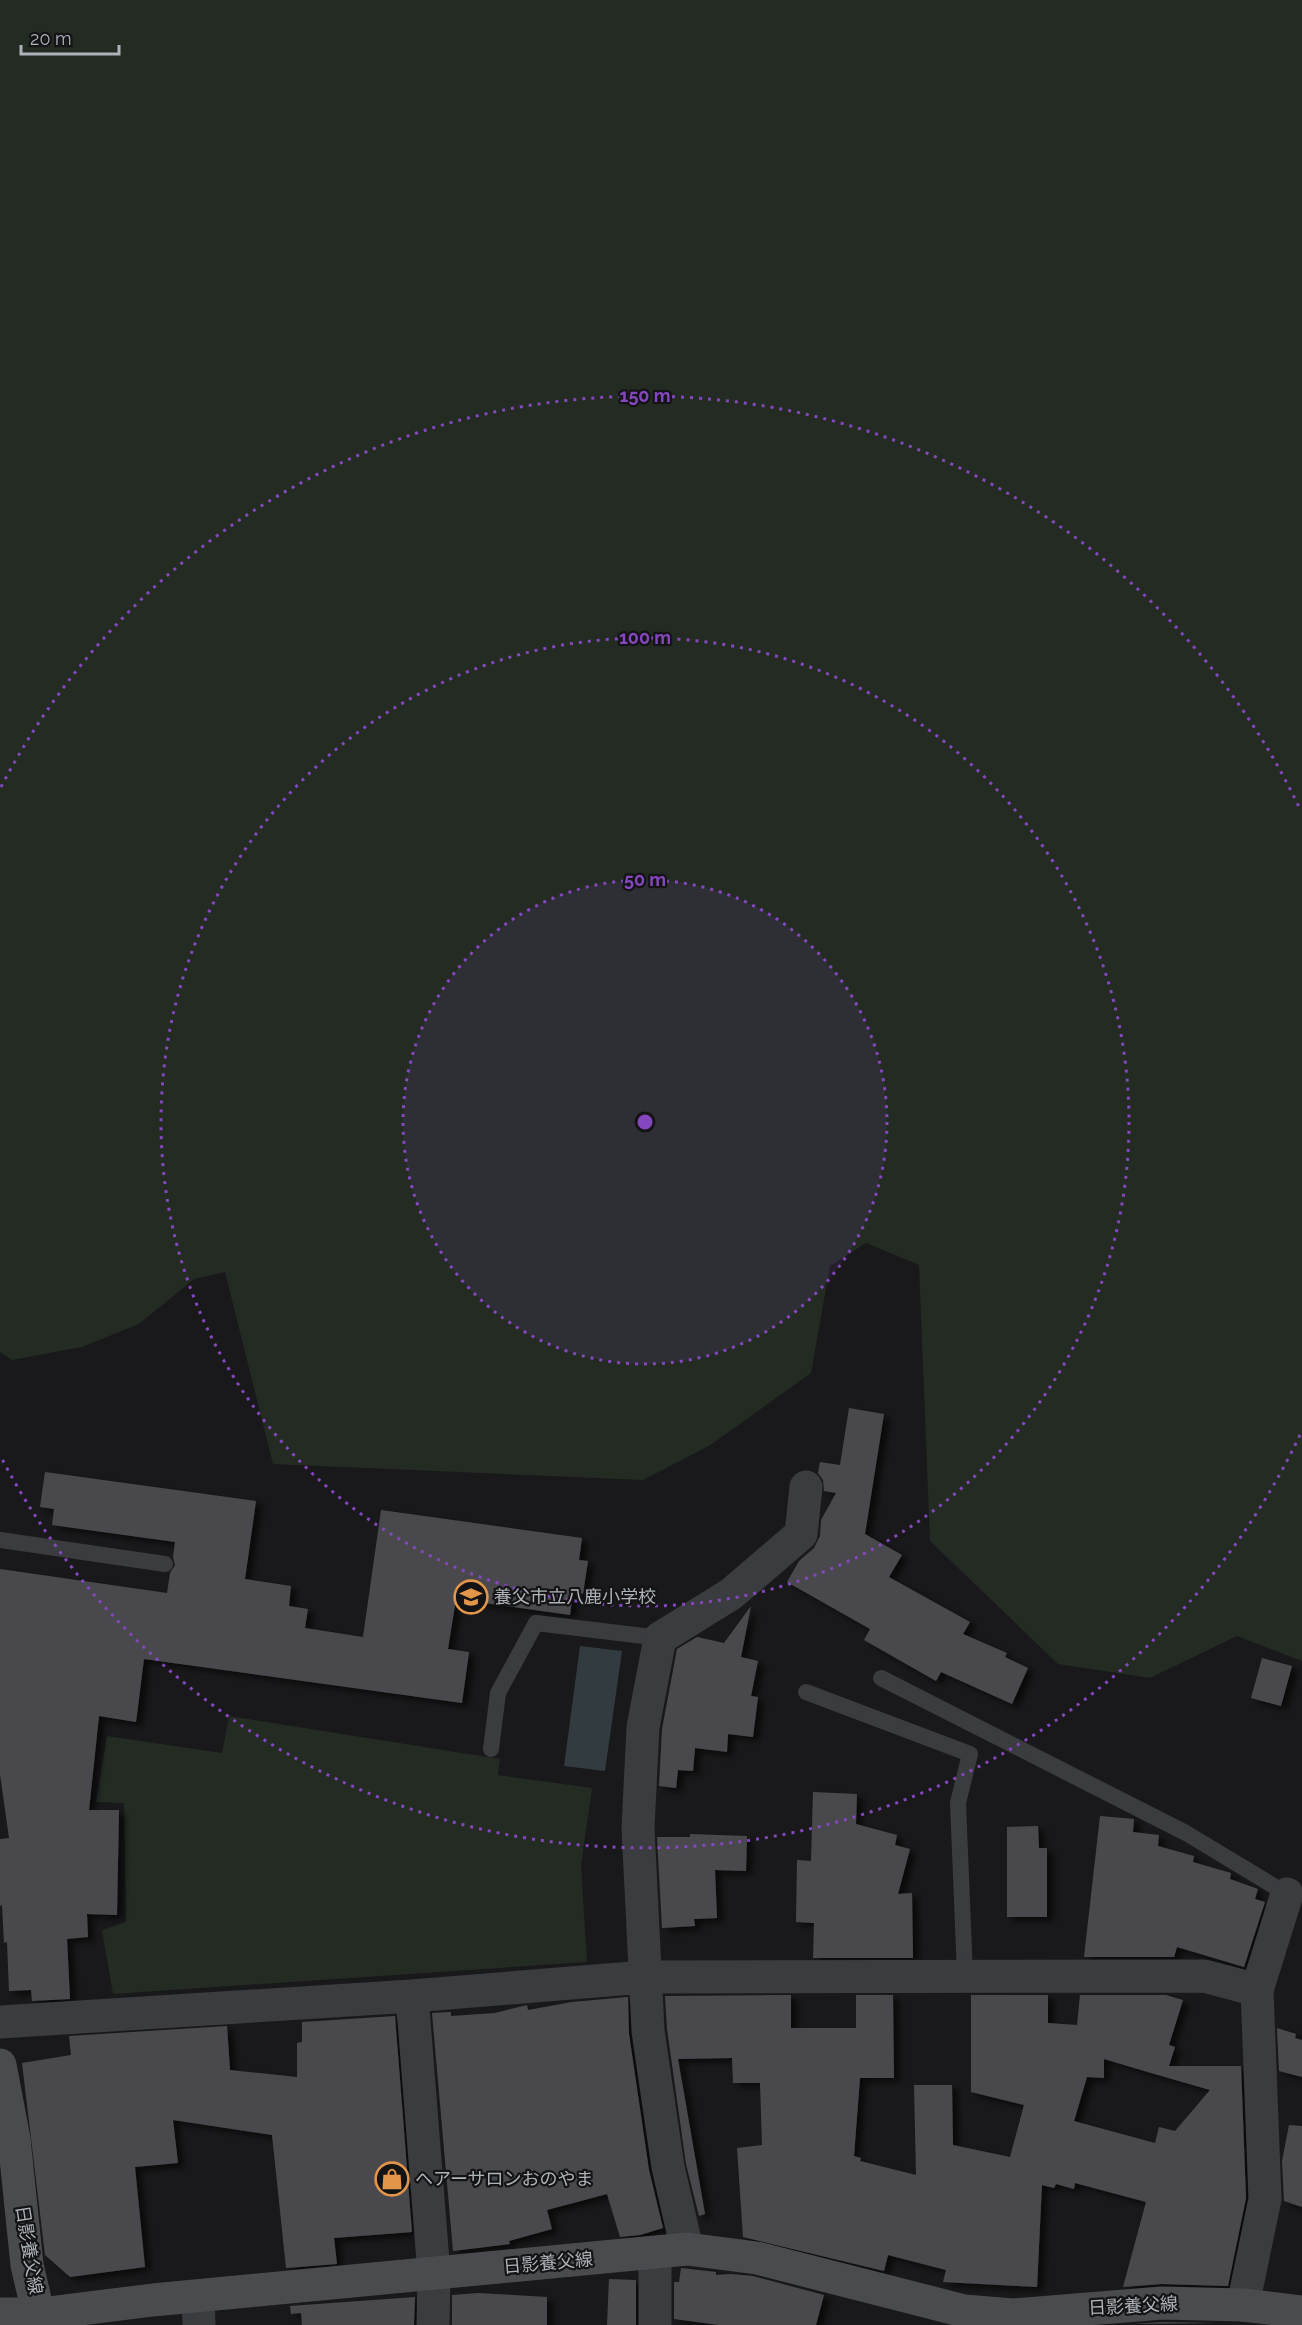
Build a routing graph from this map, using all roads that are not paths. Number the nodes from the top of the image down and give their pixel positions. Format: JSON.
{"nodes":[{"id":1,"x":806,"y":1487,"type":"dead end"},
{"id":2,"x":0,"y":1540,"type":"edge"},
{"id":3,"x":165,"y":1564,"type":"dead end"},
{"id":4,"x":660,"y":1638,"type":"junction"},
{"id":5,"x":881,"y":1678,"type":"dead end"},
{"id":6,"x":806,"y":1692,"type":"dead end"},
{"id":7,"x":491,"y":1749,"type":"dead end"},
{"id":8,"x":1287,"y":1894,"type":"joint"},
{"id":9,"x":965,"y":1975,"type":"junction"},
{"id":10,"x":644,"y":1977,"type":"junction"},
{"id":11,"x":1257,"y":1990,"type":"junction"},
{"id":12,"x":412,"y":1996,"type":"junction"},
{"id":13,"x":0,"y":2022,"type":"edge"},
{"id":14,"x":0,"y":2065,"type":"edge"},
{"id":15,"x":671,"y":2251,"type":"junction"},
{"id":16,"x":434,"y":2274,"type":"junction"},
{"id":17,"x":1242,"y":2305,"type":"junction"},
{"id":18,"x":198,"y":2311,"type":"edge"},
{"id":19,"x":1302,"y":2312,"type":"edge"},
{"id":20,"x":0,"y":2314,"type":"edge"},
{"id":21,"x":1057,"y":2318,"type":"edge"},
{"id":22,"x":41,"y":2320,"type":"edge"},
{"id":23,"x":433,"y":2325,"type":"edge"},
{"id":24,"x":655,"y":2325,"type":"edge"}],
"edges":[{"from":1,"to":4,"type":"street"},
{"from":2,"to":3,"type":"lane"},
{"from":4,"to":7,"type":"lane"},
{"from":4,"to":10,"type":"street"},
{"from":5,"to":8,"type":"lane"},
{"from":6,"to":9,"type":"lane"},
{"from":8,"to":11,"type":"street"},
{"from":9,"to":10,"type":"street"},
{"from":9,"to":11,"type":"street"},
{"from":10,"to":12,"type":"street"},
{"from":10,"to":15,"type":"street"},
{"from":11,"to":17,"type":"street"},
{"from":12,"to":13,"type":"street"},
{"from":12,"to":16,"type":"street"},
{"from":14,"to":22,"type":"main road","name":"日影養父線"},
{"from":15,"to":16,"type":"main road","name":"日影養父線"},
{"from":15,"to":21,"type":"main road","name":"日影養父線"},
{"from":15,"to":24,"type":"street"},
{"from":16,"to":18,"type":"main road","name":"日影養父線"},
{"from":16,"to":23,"type":"street"},
{"from":17,"to":19,"type":"main road","name":"日影養父線"},
{"from":17,"to":21,"type":"main road","name":"日影養父線"},
{"from":18,"to":22,"type":"main road","name":"日影養父線"},
{"from":20,"to":22,"type":"main road"}]}
